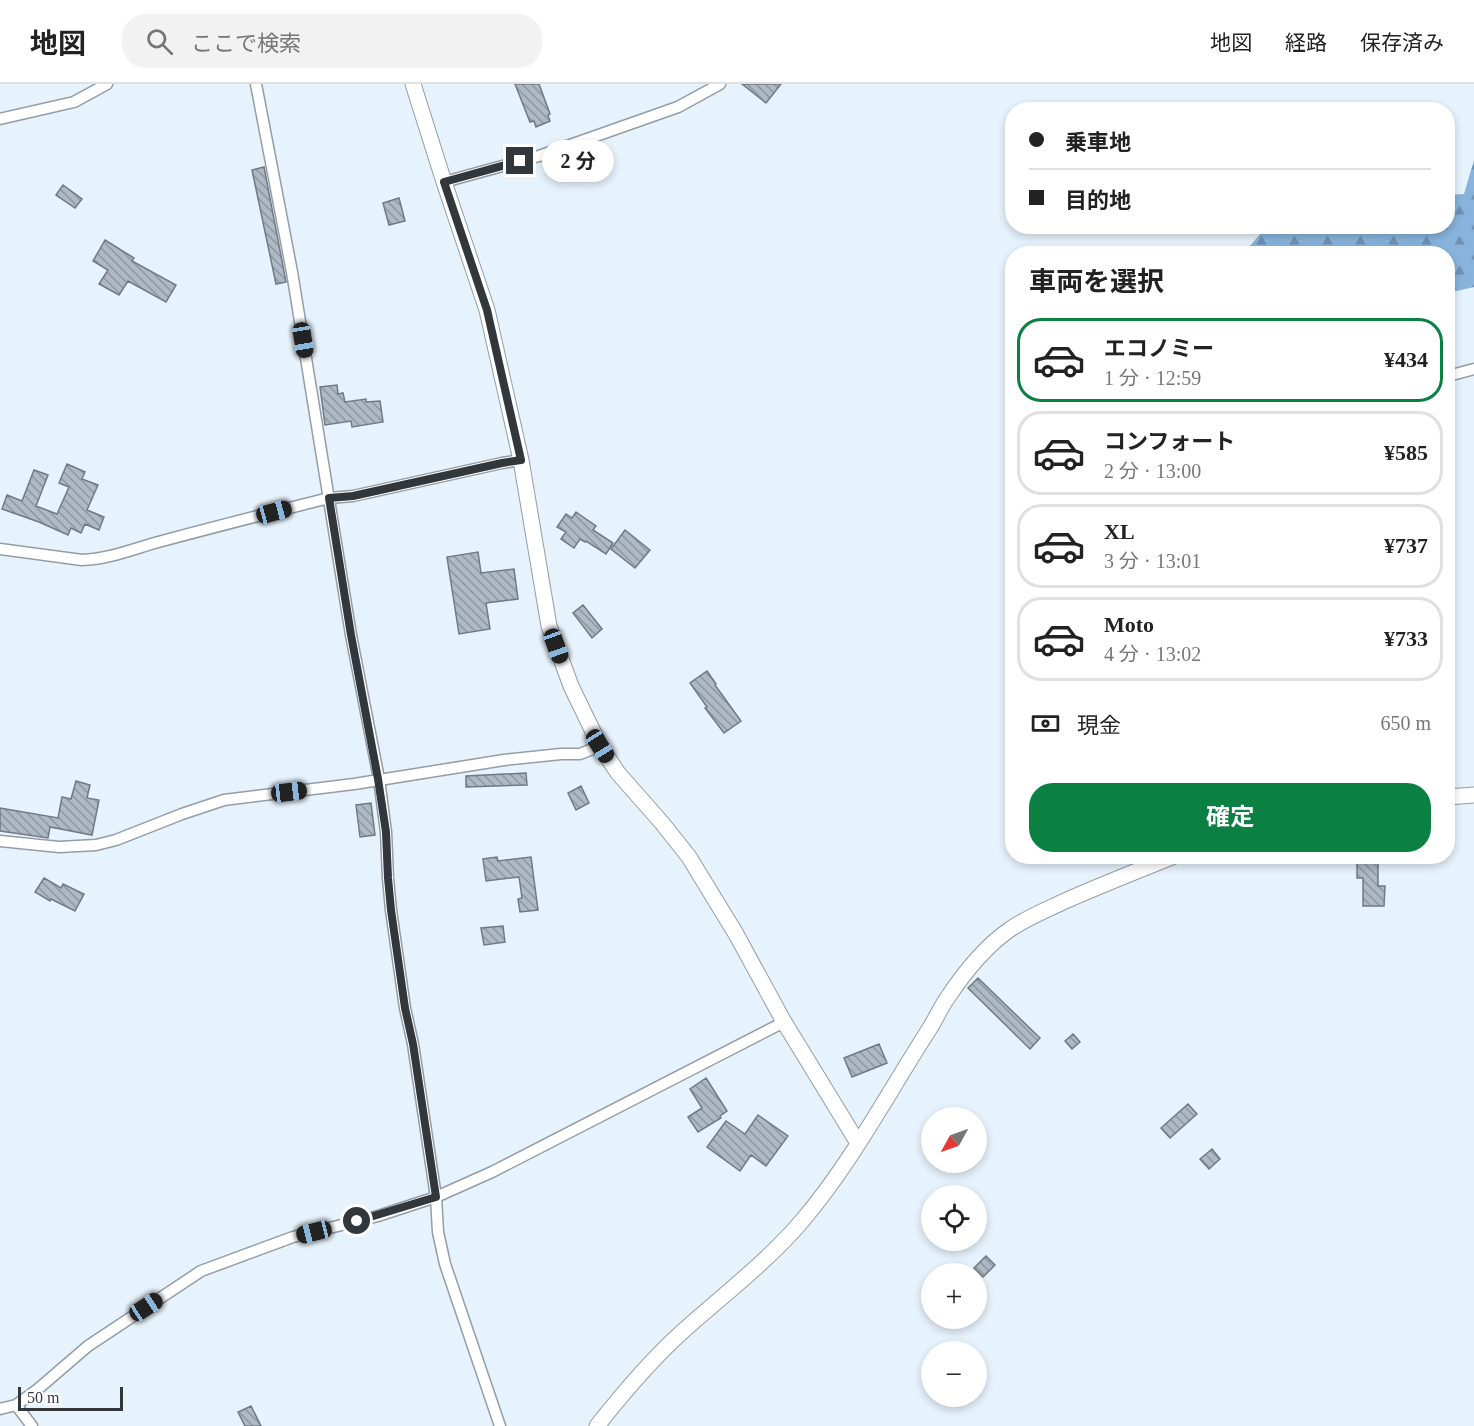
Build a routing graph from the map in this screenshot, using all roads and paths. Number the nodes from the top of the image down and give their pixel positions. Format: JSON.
{"nodes":[{"id":1,"x":108,"y":84,"type":"edge"},
{"id":2,"x":256,"y":84,"type":"edge"},
{"id":3,"x":413,"y":84,"type":"edge"},
{"id":4,"x":720,"y":84,"type":"edge"},
{"id":5,"x":0,"y":119,"type":"edge"},
{"id":6,"x":444,"y":182,"type":"junction"},
{"id":7,"x":1474,"y":369,"type":"edge"},
{"id":8,"x":1455,"y":374,"type":"edge"},
{"id":9,"x":521,"y":460,"type":"junction"},
{"id":10,"x":329,"y":498,"type":"junction"},
{"id":11,"x":0,"y":549,"type":"edge"},
{"id":12,"x":600,"y":746,"type":"junction"},
{"id":13,"x":378,"y":779,"type":"junction"},
{"id":14,"x":1474,"y":795,"type":"edge"},
{"id":15,"x":1455,"y":796,"type":"edge"},
{"id":16,"x":0,"y":841,"type":"edge"},
{"id":17,"x":1154,"y":864,"type":"edge"},
{"id":18,"x":784,"y":1022,"type":"junction"},
{"id":19,"x":858,"y":1143,"type":"junction"},
{"id":20,"x":436,"y":1197,"type":"junction"},
{"id":21,"x":16,"y":1405,"type":"junction"},
{"id":22,"x":0,"y":1409,"type":"edge"},
{"id":23,"x":33,"y":1426,"type":"edge"},
{"id":24,"x":500,"y":1426,"type":"edge"},
{"id":25,"x":597,"y":1426,"type":"edge"}],
"edges":[{"from":1,"to":5,"type":"street"},
{"from":2,"to":10,"type":"street"},
{"from":3,"to":6,"type":"street"},
{"from":4,"to":6,"type":"street"},
{"from":6,"to":9,"type":"street"},
{"from":7,"to":8,"type":"street"},
{"from":9,"to":10,"type":"street"},
{"from":9,"to":12,"type":"street"},
{"from":10,"to":11,"type":"street"},
{"from":10,"to":13,"type":"street"},
{"from":12,"to":13,"type":"street"},
{"from":12,"to":18,"type":"street"},
{"from":13,"to":16,"type":"street"},
{"from":13,"to":20,"type":"street"},
{"from":14,"to":15,"type":"street"},
{"from":17,"to":19,"type":"street"},
{"from":18,"to":19,"type":"street"},
{"from":18,"to":20,"type":"street"},
{"from":19,"to":25,"type":"street"},
{"from":20,"to":21,"type":"street"},
{"from":20,"to":24,"type":"street"},
{"from":21,"to":22,"type":"street"},
{"from":21,"to":23,"type":"street"}]}
